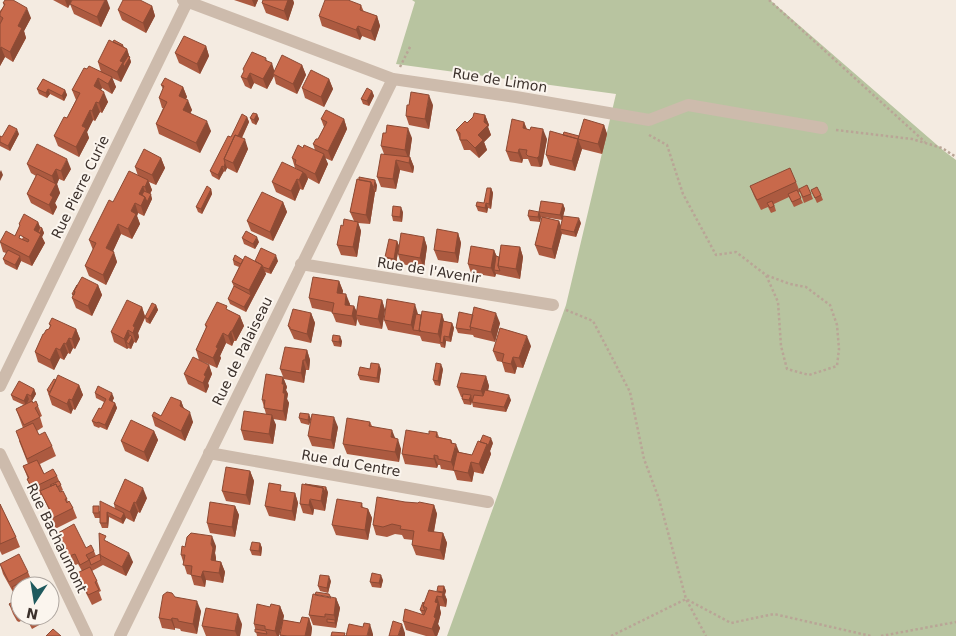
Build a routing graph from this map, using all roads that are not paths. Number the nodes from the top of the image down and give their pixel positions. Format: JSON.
{"nodes":[{"id":1,"x":185,"y":1,"type":"edge"},
{"id":2,"x":393,"y":79,"type":"junction"},
{"id":3,"x":822,"y":128,"type":"road end"},
{"id":4,"x":301,"y":264,"type":"junction"},
{"id":5,"x":552,"y":304,"type":"road end"},
{"id":6,"x":0,"y":386,"type":"edge"},
{"id":7,"x":209,"y":453,"type":"junction"},
{"id":8,"x":0,"y":454,"type":"edge"},
{"id":9,"x":488,"y":502,"type":"dead end"},
{"id":10,"x":87,"y":636,"type":"edge"},
{"id":11,"x":120,"y":636,"type":"edge"}],
"edges":[{"from":1,"to":2,"type":"street","name":"Rue de Limon"},
{"from":1,"to":6,"type":"street","name":"Rue Pierre Curie"},
{"from":2,"to":3,"type":"street","name":"Rue de Limon"},
{"from":2,"to":4,"type":"street","name":"Rue de Palaiseau"},
{"from":4,"to":5,"type":"street","name":"Rue de l'Avenir"},
{"from":4,"to":7,"type":"street","name":"Rue de Palaiseau"},
{"from":7,"to":9,"type":"street","name":"Rue du Centre"},
{"from":7,"to":11,"type":"street","name":"Rue de Palaiseau"},
{"from":8,"to":10,"type":"street","name":"Rue Bachaumont"}]}
